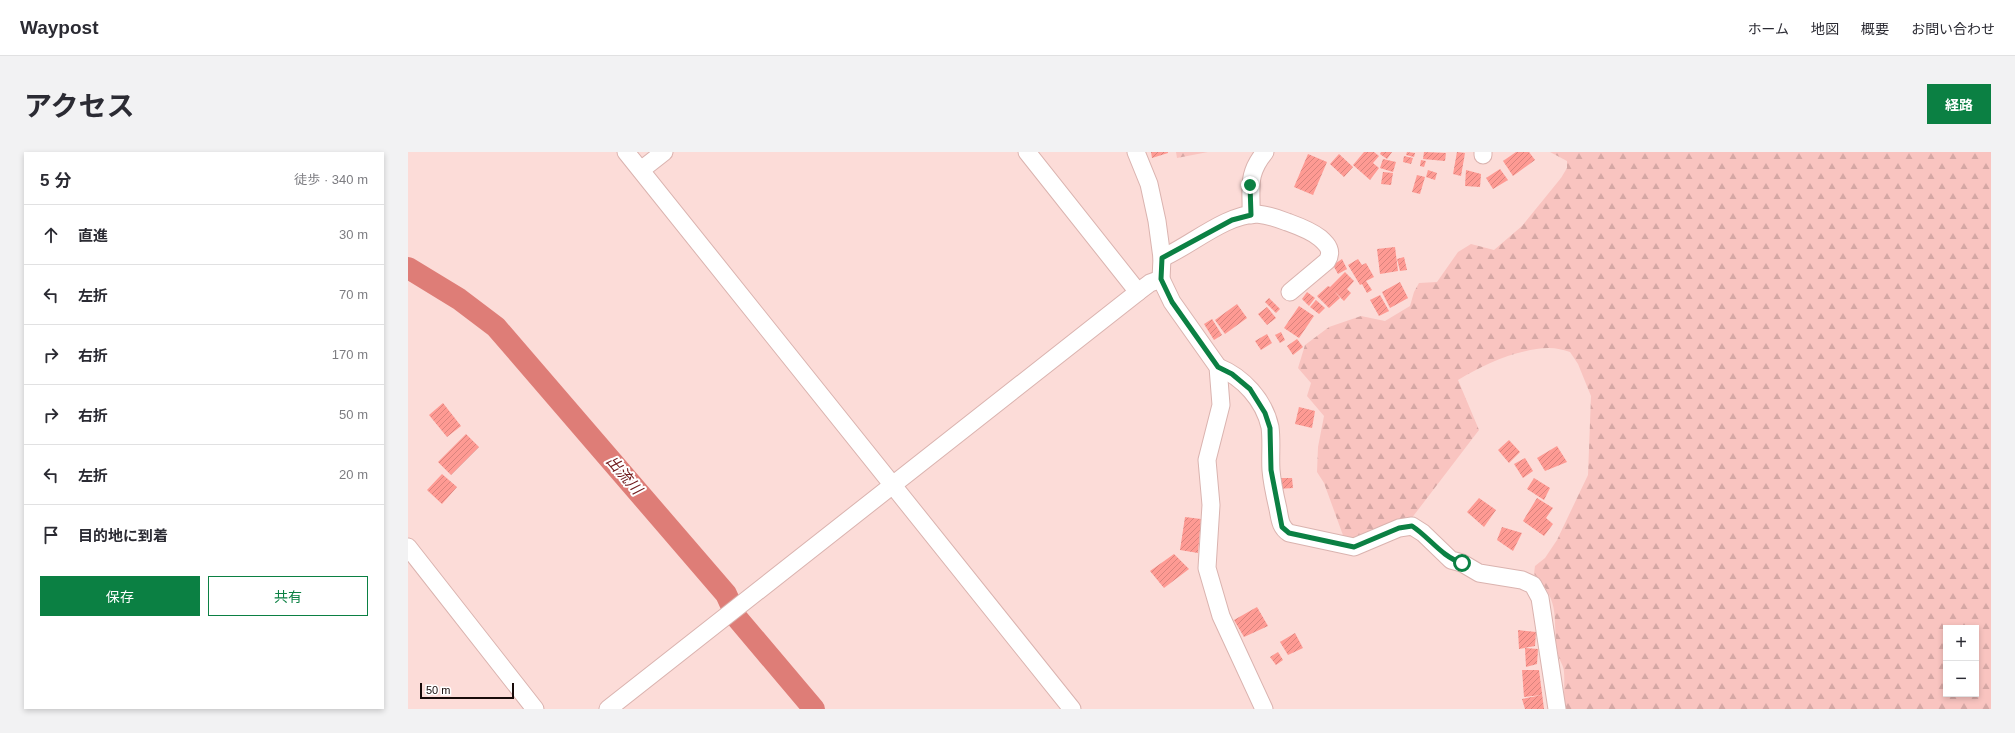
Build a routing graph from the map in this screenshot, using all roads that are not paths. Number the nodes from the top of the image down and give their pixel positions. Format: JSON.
{"nodes":[{"id":1,"x":626,"y":152,"type":"edge"},
{"id":2,"x":664,"y":152,"type":"edge"},
{"id":3,"x":1027,"y":152,"type":"edge"},
{"id":4,"x":1136,"y":152,"type":"edge"},
{"id":5,"x":1265,"y":152,"type":"edge"},
{"id":6,"x":641,"y":170,"type":"junction"},
{"id":7,"x":1251,"y":215,"type":"junction"},
{"id":8,"x":1162,"y":258,"type":"junction"},
{"id":9,"x":1161,"y":279,"type":"junction"},
{"id":10,"x":1138,"y":292,"type":"junction"},
{"id":11,"x":1290,"y":292,"type":"dead end"},
{"id":12,"x":1218,"y":367,"type":"junction"},
{"id":13,"x":892,"y":484,"type":"junction"},
{"id":14,"x":408,"y":547,"type":"edge"},
{"id":15,"x":535,"y":709,"type":"edge"},
{"id":16,"x":608,"y":709,"type":"edge"},
{"id":17,"x":1072,"y":709,"type":"edge"},
{"id":18,"x":1264,"y":709,"type":"edge"},
{"id":19,"x":1557,"y":709,"type":"edge"}],
"edges":[{"from":1,"to":6,"type":"street"},
{"from":2,"to":6,"type":"street"},
{"from":3,"to":10,"type":"street"},
{"from":4,"to":8,"type":"street"},
{"from":5,"to":7,"type":"street"},
{"from":6,"to":13,"type":"street"},
{"from":7,"to":8,"type":"street"},
{"from":7,"to":11,"type":"street"},
{"from":8,"to":9,"type":"street"},
{"from":9,"to":10,"type":"street"},
{"from":9,"to":12,"type":"street"},
{"from":10,"to":13,"type":"street"},
{"from":12,"to":18,"type":"street"},
{"from":12,"to":19,"type":"street"},
{"from":13,"to":16,"type":"street"},
{"from":13,"to":17,"type":"street"},
{"from":14,"to":15,"type":"street"}]}
